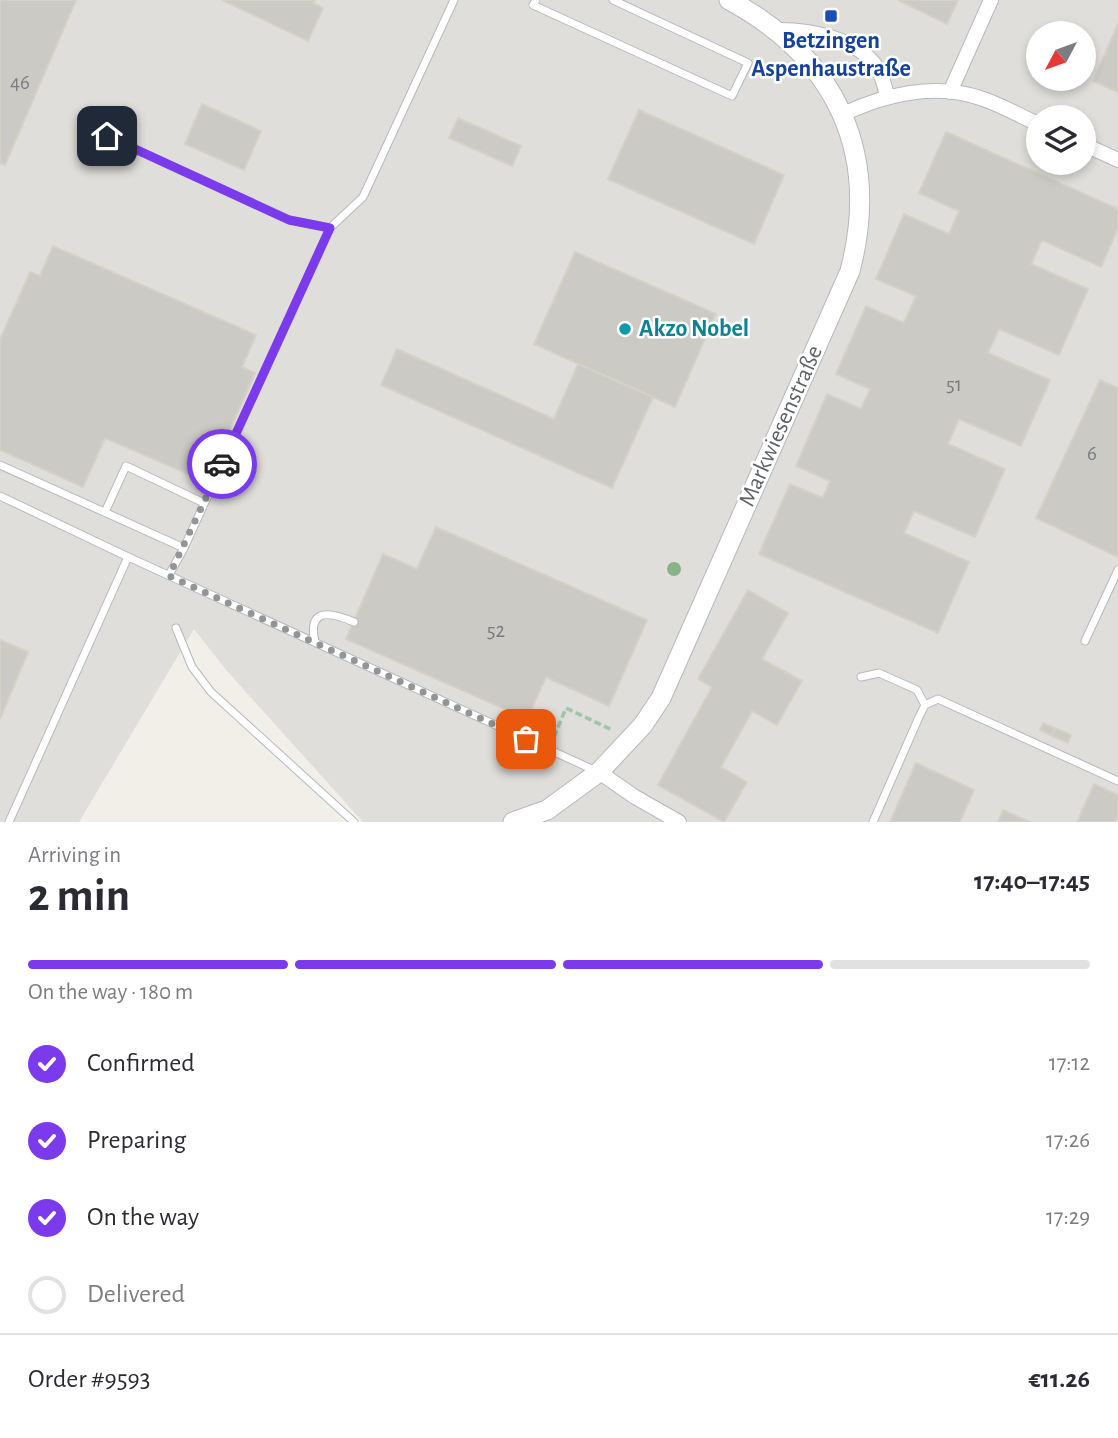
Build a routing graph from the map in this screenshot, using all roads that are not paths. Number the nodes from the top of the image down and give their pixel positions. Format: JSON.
{"nodes":[{"id":1,"x":454,"y":0,"type":"edge"},
{"id":2,"x":536,"y":0,"type":"edge"},
{"id":3,"x":613,"y":0,"type":"edge"},
{"id":4,"x":729,"y":0,"type":"edge"},
{"id":5,"x":991,"y":0,"type":"edge"},
{"id":6,"x":776,"y":30,"type":"junction"},
{"id":7,"x":950,"y":92,"type":"junction"},
{"id":8,"x":887,"y":97,"type":"junction"},
{"id":9,"x":843,"y":114,"type":"junction"},
{"id":10,"x":1026,"y":119,"type":"edge"},
{"id":11,"x":84,"y":126,"type":"dead end"},
{"id":12,"x":1096,"y":150,"type":"edge"},
{"id":13,"x":1118,"y":160,"type":"edge"},
{"id":14,"x":330,"y":228,"type":"junction"},
{"id":15,"x":0,"y":465,"type":"edge"},
{"id":16,"x":0,"y":496,"type":"edge"},
{"id":17,"x":204,"y":503,"type":"junction"},
{"id":18,"x":105,"y":512,"type":"junction"},
{"id":19,"x":184,"y":548,"type":"junction"},
{"id":20,"x":128,"y":557,"type":"junction"},
{"id":21,"x":1118,"y":570,"type":"edge"},
{"id":22,"x":169,"y":576,"type":"junction"},
{"id":23,"x":354,"y":622,"type":"dead end"},
{"id":24,"x":176,"y":628,"type":"dead end"},
{"id":25,"x":1086,"y":641,"type":"dead end"},
{"id":26,"x":315,"y":642,"type":"junction"},
{"id":27,"x":861,"y":677,"type":"dead end"},
{"id":28,"x":925,"y":705,"type":"junction"},
{"id":29,"x":600,"y":772,"type":"junction"},
{"id":30,"x":1118,"y":781,"type":"edge"},
{"id":31,"x":9,"y":822,"type":"edge"},
{"id":32,"x":354,"y":822,"type":"edge"},
{"id":33,"x":513,"y":822,"type":"edge"},
{"id":34,"x":679,"y":822,"type":"edge"},
{"id":35,"x":873,"y":822,"type":"edge"}],
"edges":[{"from":1,"to":14,"type":"lane"},
{"from":2,"to":3,"type":"lane"},
{"from":4,"to":6,"type":"street","name":"Markwiesenstraße"},
{"from":5,"to":7,"type":"street"},
{"from":6,"to":8,"type":"street"},
{"from":6,"to":9,"type":"street","name":"Markwiesenstraße"},
{"from":7,"to":8,"type":"street"},
{"from":7,"to":10,"type":"street"},
{"from":8,"to":9,"type":"street"},
{"from":9,"to":29,"type":"street","name":"Markwiesenstraße"},
{"from":11,"to":14,"type":"lane"},
{"from":12,"to":13,"type":"street"},
{"from":14,"to":17,"type":"lane"},
{"from":15,"to":18,"type":"lane"},
{"from":16,"to":20,"type":"lane"},
{"from":17,"to":18,"type":"lane"},
{"from":17,"to":19,"type":"lane"},
{"from":18,"to":19,"type":"lane"},
{"from":19,"to":22,"type":"lane"},
{"from":20,"to":22,"type":"lane"},
{"from":20,"to":31,"type":"lane"},
{"from":21,"to":25,"type":"lane"},
{"from":22,"to":26,"type":"lane"},
{"from":23,"to":26,"type":"lane"},
{"from":24,"to":32,"type":"lane"},
{"from":26,"to":29,"type":"lane"},
{"from":27,"to":28,"type":"lane"},
{"from":28,"to":30,"type":"lane"},
{"from":28,"to":35,"type":"lane"},
{"from":29,"to":33,"type":"street","name":"Markwiesenstraße"},
{"from":29,"to":34,"type":"street"}]}
